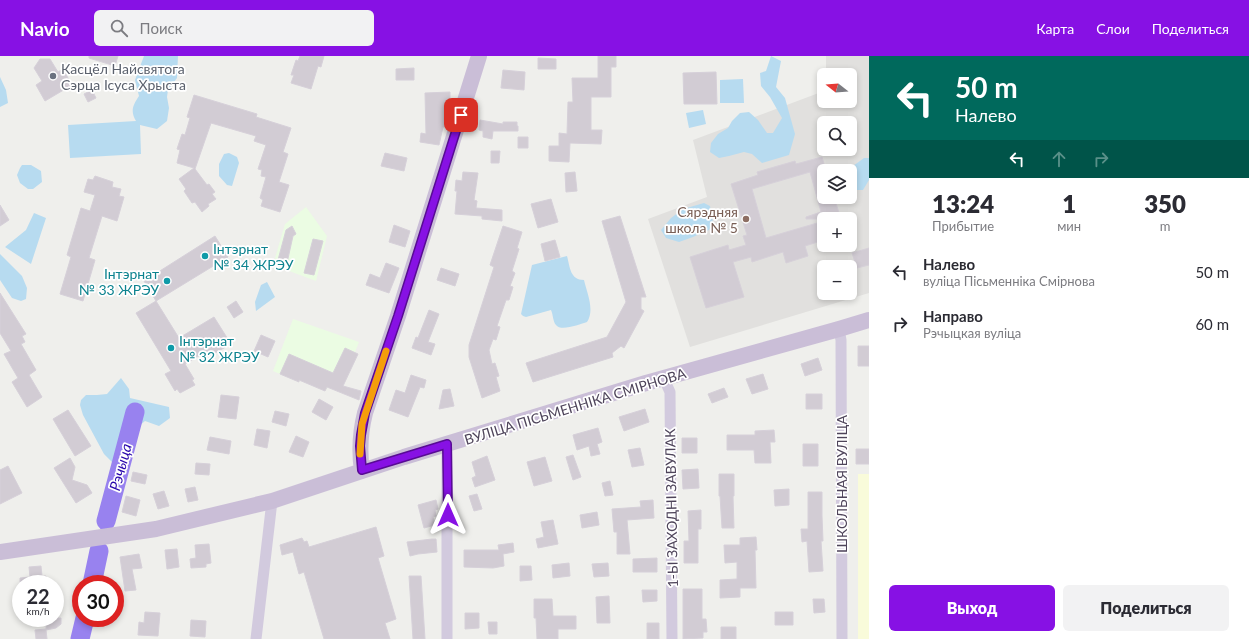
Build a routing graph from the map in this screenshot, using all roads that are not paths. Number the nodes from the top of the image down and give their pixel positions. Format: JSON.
{"nodes":[{"id":1,"x":479,"y":56,"type":"edge"},
{"id":2,"x":869,"y":320,"type":"edge"},
{"id":3,"x":839,"y":329,"type":"junction"},
{"id":4,"x":664,"y":379,"type":"junction"},
{"id":5,"x":447,"y":444,"type":"junction"},
{"id":6,"x":362,"y":470,"type":"junction"},
{"id":7,"x":272,"y":501,"type":"junction"},
{"id":8,"x":0,"y":552,"type":"edge"},
{"id":9,"x":256,"y":639,"type":"edge"},
{"id":10,"x":447,"y":639,"type":"edge"},
{"id":11,"x":672,"y":639,"type":"edge"},
{"id":12,"x":842,"y":639,"type":"edge"}],
"edges":[{"from":1,"to":6,"type":"main road"},
{"from":2,"to":3,"type":"main road","name":"ВУЛІЦА ПІСЬМЕННІКА СМІРНОВА"},
{"from":3,"to":4,"type":"main road","name":"ВУЛІЦА ПІСЬМЕННІКА СМІРНОВА"},
{"from":3,"to":12,"type":"street","name":"ШКОЛЬНАЯ ВУЛІЦА"},
{"from":4,"to":5,"type":"main road","name":"ВУЛІЦА ПІСЬМЕННІКА СМІРНОВА"},
{"from":4,"to":11,"type":"street","name":"1-Ы ЗАХОДНІ ЗАВУЛАК"},
{"from":5,"to":6,"type":"main road","name":"ВУЛІЦА ПІСЬМЕННІКА СМІРНОВА"},
{"from":5,"to":10,"type":"street"},
{"from":6,"to":7,"type":"main road","name":"ВУЛІЦА ПІСЬМЕННІКА СМІРНОВА"},
{"from":7,"to":8,"type":"main road","name":"ВУЛІЦА ПІСЬМЕННІКА СМІРНОВА"},
{"from":7,"to":9,"type":"street"}]}
